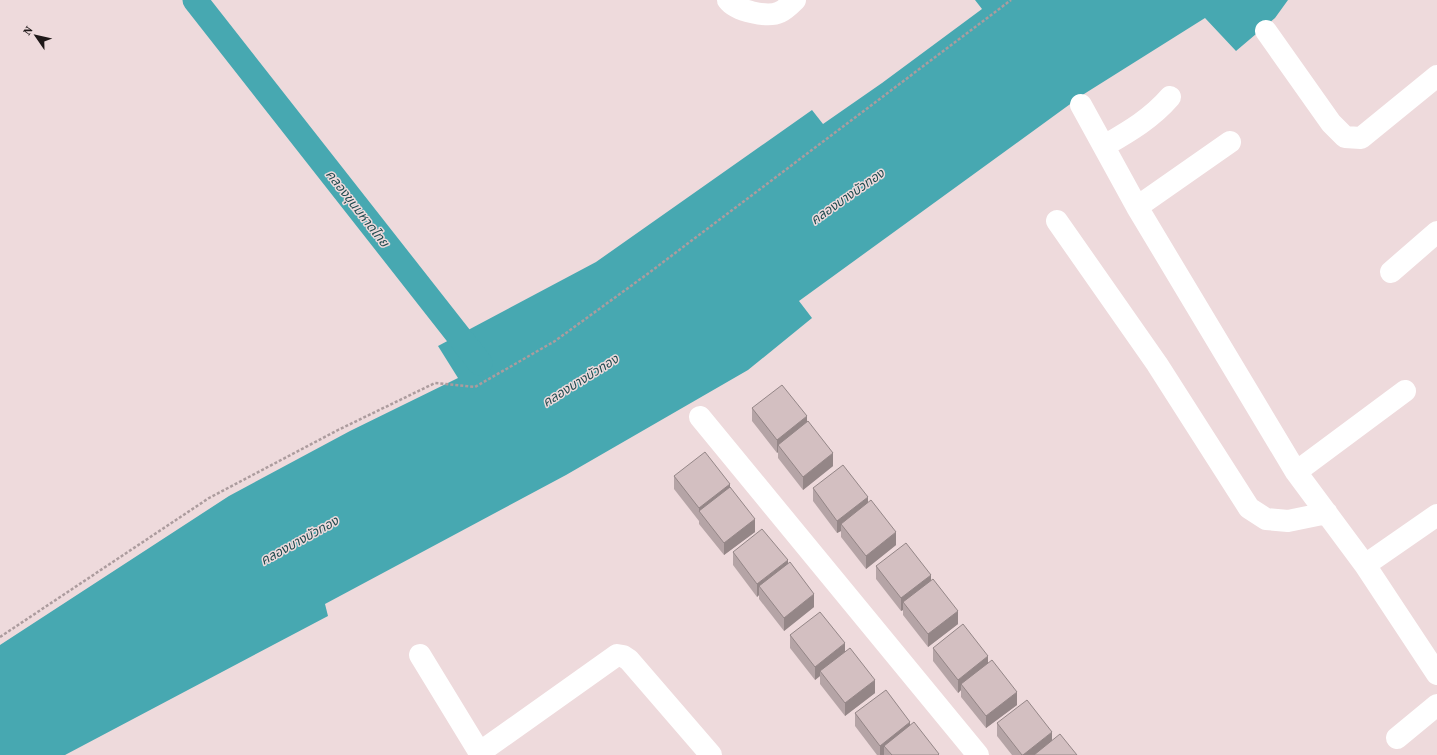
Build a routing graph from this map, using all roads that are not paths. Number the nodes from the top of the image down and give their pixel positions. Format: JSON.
{"nodes":[{"id":1,"x":728,"y":0,"type":"edge"},
{"id":2,"x":795,"y":0,"type":"edge"},
{"id":3,"x":1266,"y":31,"type":"dead end"},
{"id":4,"x":1437,"y":76,"type":"edge"},
{"id":5,"x":1170,"y":97,"type":"dead end"},
{"id":6,"x":1081,"y":105,"type":"dead end"},
{"id":7,"x":1230,"y":142,"type":"dead end"},
{"id":8,"x":1104,"y":146,"type":"junction"},
{"id":9,"x":1137,"y":207,"type":"junction"},
{"id":10,"x":1057,"y":221,"type":"dead end"},
{"id":11,"x":1437,"y":232,"type":"edge"},
{"id":12,"x":1390,"y":272,"type":"dead end"},
{"id":13,"x":1405,"y":391,"type":"dead end"},
{"id":14,"x":700,"y":417,"type":"dead end"},
{"id":15,"x":1296,"y":472,"type":"junction"},
{"id":16,"x":1327,"y":513,"type":"junction"},
{"id":17,"x":1437,"y":515,"type":"edge"},
{"id":18,"x":1365,"y":564,"type":"junction"},
{"id":19,"x":420,"y":656,"type":"dead end"},
{"id":20,"x":1437,"y":674,"type":"edge"},
{"id":21,"x":1437,"y":705,"type":"edge"},
{"id":22,"x":1397,"y":738,"type":"dead end"},
{"id":23,"x":480,"y":754,"type":"edge"},
{"id":24,"x":710,"y":755,"type":"edge"},
{"id":25,"x":978,"y":755,"type":"edge"}],
"edges":[{"from":1,"to":2,"type":"street"},
{"from":3,"to":4,"type":"street"},
{"from":5,"to":8,"type":"street"},
{"from":6,"to":8,"type":"street"},
{"from":7,"to":9,"type":"street"},
{"from":8,"to":9,"type":"street"},
{"from":9,"to":15,"type":"street"},
{"from":10,"to":16,"type":"street"},
{"from":11,"to":12,"type":"street"},
{"from":13,"to":15,"type":"street"},
{"from":14,"to":25,"type":"street"},
{"from":15,"to":16,"type":"street"},
{"from":16,"to":18,"type":"street"},
{"from":17,"to":18,"type":"street"},
{"from":18,"to":20,"type":"street"},
{"from":19,"to":23,"type":"street"},
{"from":21,"to":22,"type":"street"},
{"from":23,"to":24,"type":"street"}]}
